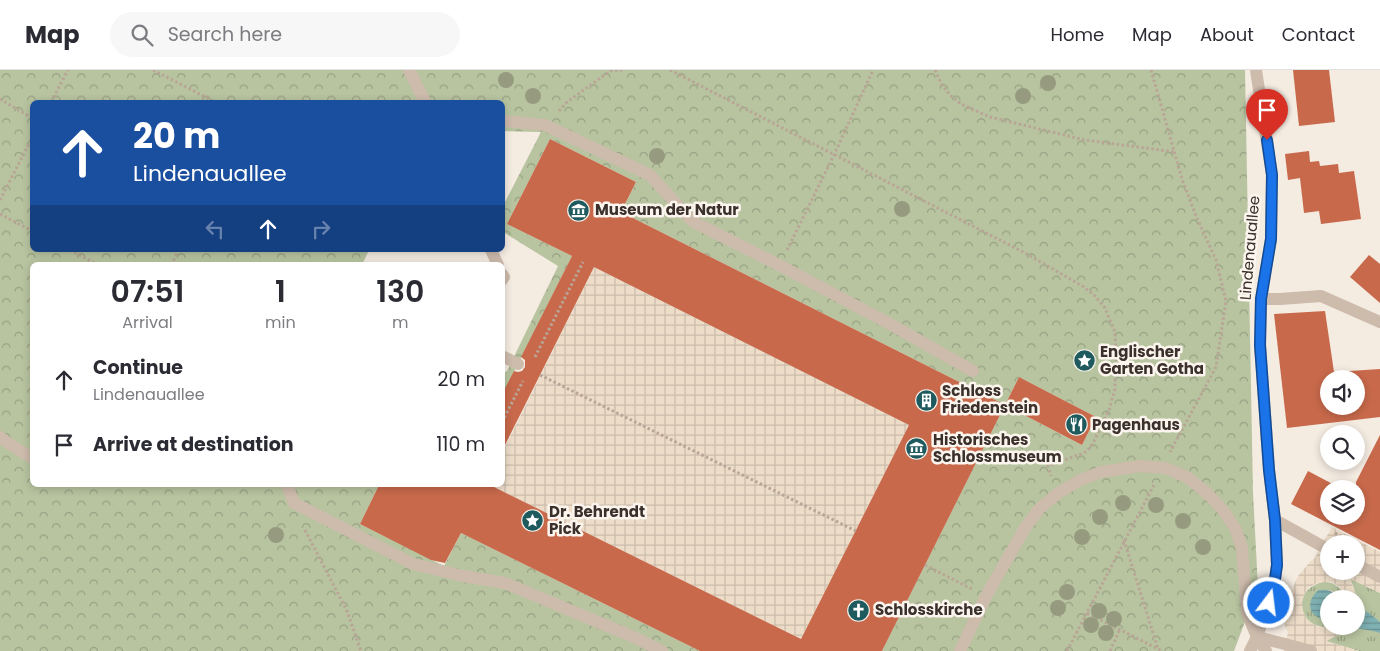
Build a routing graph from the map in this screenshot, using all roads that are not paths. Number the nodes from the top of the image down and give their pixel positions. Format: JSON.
{"nodes":[{"id":1,"x":409,"y":70,"type":"edge"},
{"id":2,"x":1256,"y":70,"type":"edge"},
{"id":3,"x":424,"y":100,"type":"edge"},
{"id":4,"x":505,"y":121,"type":"edge"},
{"id":5,"x":1261,"y":299,"type":"junction"},
{"id":6,"x":1380,"y":322,"type":"edge"},
{"id":7,"x":505,"y":358,"type":"edge"},
{"id":8,"x":518,"y":364,"type":"dead end"},
{"id":9,"x":972,"y":371,"type":"dead end"},
{"id":10,"x":0,"y":437,"type":"edge"},
{"id":11,"x":30,"y":457,"type":"edge"},
{"id":12,"x":287,"y":487,"type":"edge"},
{"id":13,"x":1275,"y":520,"type":"junction"},
{"id":14,"x":1320,"y":545,"type":"edge"},
{"id":15,"x":1365,"y":569,"type":"edge"},
{"id":16,"x":1380,"y":577,"type":"edge"},
{"id":17,"x":1257,"y":637,"type":"junction"},
{"id":18,"x":662,"y":651,"type":"edge"},
{"id":19,"x":960,"y":651,"type":"edge"},
{"id":20,"x":1250,"y":651,"type":"edge"},
{"id":21,"x":1266,"y":651,"type":"edge"},
{"id":22,"x":1311,"y":651,"type":"edge"}],
"edges":[{"from":1,"to":3,"type":"street"},
{"from":2,"to":5,"type":"street","name":"Lindenauallee"},
{"from":4,"to":9,"type":"street"},
{"from":5,"to":6,"type":"street"},
{"from":5,"to":13,"type":"street","name":"Lindenauallee"},
{"from":7,"to":8,"type":"street"},
{"from":10,"to":11,"type":"street"},
{"from":12,"to":18,"type":"street"},
{"from":13,"to":14,"type":"street"},
{"from":13,"to":17,"type":"street","name":"Lindenauallee"},
{"from":15,"to":16,"type":"street"},
{"from":17,"to":19,"type":"street"},
{"from":17,"to":20,"type":"street","name":"Lindenauallee"},
{"from":17,"to":21,"type":"street"},
{"from":17,"to":22,"type":"street"}]}
